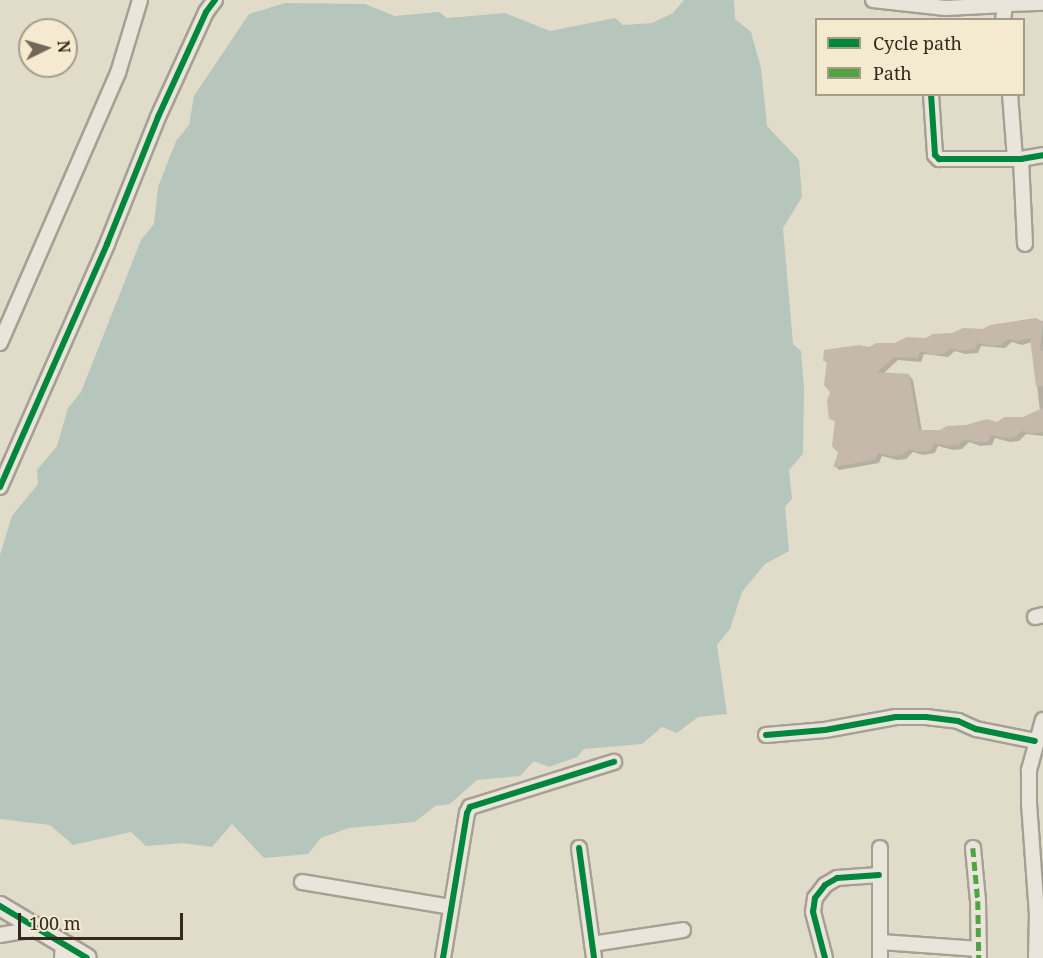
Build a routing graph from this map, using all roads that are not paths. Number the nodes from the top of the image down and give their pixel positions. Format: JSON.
{"nodes":[{"id":1,"x":140,"y":0,"type":"edge"},
{"id":2,"x":215,"y":0,"type":"edge"},
{"id":3,"x":873,"y":0,"type":"edge"},
{"id":4,"x":1043,"y":3,"type":"edge"},
{"id":5,"x":1004,"y":12,"type":"edge"},
{"id":6,"x":944,"y":14,"type":"edge"},
{"id":7,"x":931,"y":96,"type":"edge"},
{"id":8,"x":1010,"y":96,"type":"edge"},
{"id":9,"x":1043,"y":155,"type":"edge"},
{"id":10,"x":1018,"y":159,"type":"junction"},
{"id":11,"x":1025,"y":244,"type":"dead end"},
{"id":12,"x":0,"y":343,"type":"edge"},
{"id":13,"x":0,"y":487,"type":"edge"},
{"id":14,"x":1043,"y":720,"type":"edge"},
{"id":15,"x":766,"y":735,"type":"dead end"},
{"id":16,"x":1035,"y":741,"type":"junction"},
{"id":17,"x":614,"y":762,"type":"dead end"},
{"id":18,"x":579,"y":848,"type":"dead end"},
{"id":19,"x":880,"y":848,"type":"dead end"},
{"id":20,"x":973,"y":848,"type":"dead end"},
{"id":21,"x":879,"y":875,"type":"junction"},
{"id":22,"x":302,"y":882,"type":"dead end"},
{"id":23,"x":0,"y":906,"type":"edge"},
{"id":24,"x":451,"y":907,"type":"junction"},
{"id":25,"x":1040,"y":918,"type":"edge"},
{"id":26,"x":41,"y":928,"type":"junction"},
{"id":27,"x":683,"y":930,"type":"dead end"},
{"id":28,"x":0,"y":935,"type":"edge"},
{"id":29,"x":881,"y":942,"type":"junction"},
{"id":30,"x":62,"y":950,"type":"edge"},
{"id":31,"x":593,"y":951,"type":"edge"},
{"id":32,"x":979,"y":954,"type":"edge"},
{"id":33,"x":87,"y":958,"type":"edge"},
{"id":34,"x":442,"y":958,"type":"edge"},
{"id":35,"x":825,"y":958,"type":"edge"},
{"id":36,"x":880,"y":958,"type":"edge"},
{"id":37,"x":1036,"y":958,"type":"edge"}],
"edges":[{"from":1,"to":12,"type":"street"},
{"from":2,"to":13,"type":"street"},
{"from":3,"to":6,"type":"street"},
{"from":4,"to":5,"type":"street"},
{"from":5,"to":6,"type":"street"},
{"from":7,"to":10,"type":"street"},
{"from":8,"to":10,"type":"street"},
{"from":9,"to":10,"type":"street"},
{"from":10,"to":11,"type":"street"},
{"from":14,"to":16,"type":"street"},
{"from":15,"to":16,"type":"street"},
{"from":16,"to":25,"type":"street"},
{"from":17,"to":24,"type":"street"},
{"from":18,"to":31,"type":"street"},
{"from":19,"to":21,"type":"street"},
{"from":20,"to":32,"type":"street"},
{"from":21,"to":29,"type":"street"},
{"from":21,"to":35,"type":"street"},
{"from":22,"to":24,"type":"street"},
{"from":23,"to":26,"type":"street"},
{"from":24,"to":34,"type":"street"},
{"from":25,"to":37,"type":"street"},
{"from":26,"to":28,"type":"street"},
{"from":26,"to":30,"type":"street"},
{"from":27,"to":31,"type":"street"},
{"from":29,"to":32,"type":"street"},
{"from":29,"to":36,"type":"street"},
{"from":30,"to":33,"type":"street"}]}
